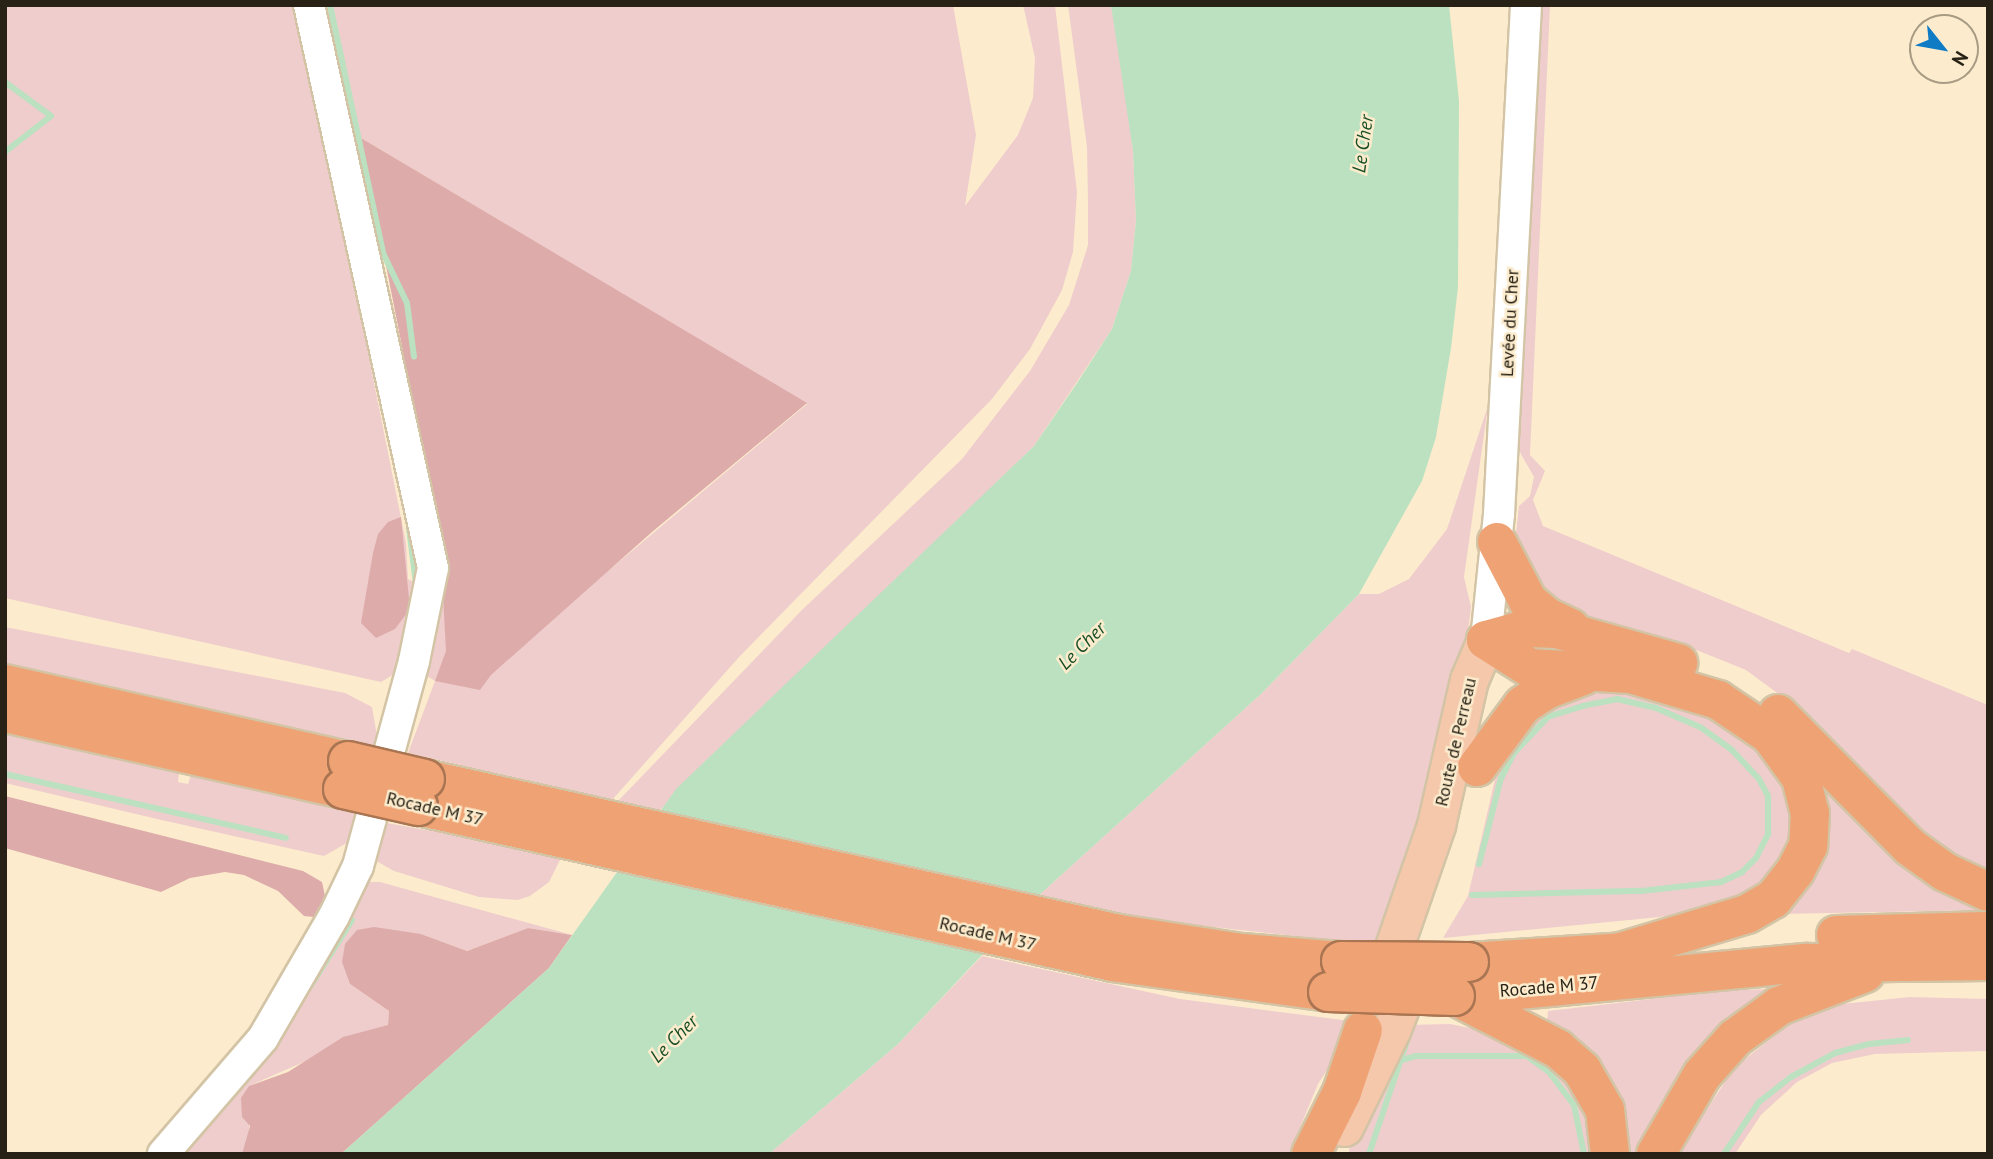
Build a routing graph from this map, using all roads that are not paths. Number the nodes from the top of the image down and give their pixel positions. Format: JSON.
{"nodes":[{"id":1,"x":309,"y":5,"type":"edge"},
{"id":2,"x":1526,"y":5,"type":"edge"},
{"id":3,"x":1497,"y":542,"type":"junction"},
{"id":4,"x":1589,"y":635,"type":"junction"},
{"id":5,"x":1486,"y":640,"type":"junction"},
{"id":6,"x":1600,"y":671,"type":"junction"},
{"id":7,"x":5,"y":684,"type":"edge"},
{"id":8,"x":5,"y":713,"type":"edge"},
{"id":9,"x":1477,"y":767,"type":"junction"},
{"id":10,"x":346,"y":775,"type":"junction"},
{"id":11,"x":1988,"y":892,"type":"edge"},
{"id":12,"x":1988,"y":931,"type":"edge"},
{"id":13,"x":1617,"y":953,"type":"junction"},
{"id":14,"x":1881,"y":959,"type":"junction"},
{"id":15,"x":1988,"y":961,"type":"edge"},
{"id":16,"x":1462,"y":979,"type":"junction"},
{"id":17,"x":1363,"y":1030,"type":"junction"},
{"id":18,"x":1337,"y":1145,"type":"edge"},
{"id":19,"x":163,"y":1154,"type":"edge"},
{"id":20,"x":1300,"y":1154,"type":"edge"},
{"id":21,"x":1311,"y":1154,"type":"edge"},
{"id":22,"x":1610,"y":1154,"type":"edge"},
{"id":23,"x":1656,"y":1154,"type":"edge"}],
"edges":[{"from":1,"to":19,"type":"street"},
{"from":2,"to":3,"type":"street","name":"Levée du Cher"},
{"from":3,"to":4,"type":"highway"},
{"from":3,"to":5,"type":"street","name":"Levée du Cher"},
{"from":4,"to":5,"type":"highway"},
{"from":4,"to":11,"type":"highway"},
{"from":5,"to":6,"type":"highway"},
{"from":5,"to":9,"type":"main road","name":"Route de Perreau"},
{"from":5,"to":17,"type":"main road","name":"Route de Perreau"},
{"from":6,"to":9,"type":"highway"},
{"from":6,"to":13,"type":"highway"},
{"from":7,"to":10,"type":"highway","name":"Rocade M 37"},
{"from":8,"to":10,"type":"highway","name":"Rocade M 37"},
{"from":9,"to":18,"type":"main road","name":"Route de Perreau"},
{"from":10,"to":16,"type":"highway","name":"Rocade M 37","bridge":true},
{"from":12,"to":13,"type":"highway","name":"Rocade M 37"},
{"from":13,"to":16,"type":"highway","name":"Rocade M 37"},
{"from":14,"to":15,"type":"highway","name":"Rocade M 37"},
{"from":14,"to":16,"type":"highway","name":"Rocade M 37"},
{"from":14,"to":23,"type":"highway"},
{"from":16,"to":22,"type":"highway"},
{"from":17,"to":20,"type":"main road","name":"Route de Perreau"},
{"from":17,"to":21,"type":"highway"}]}
